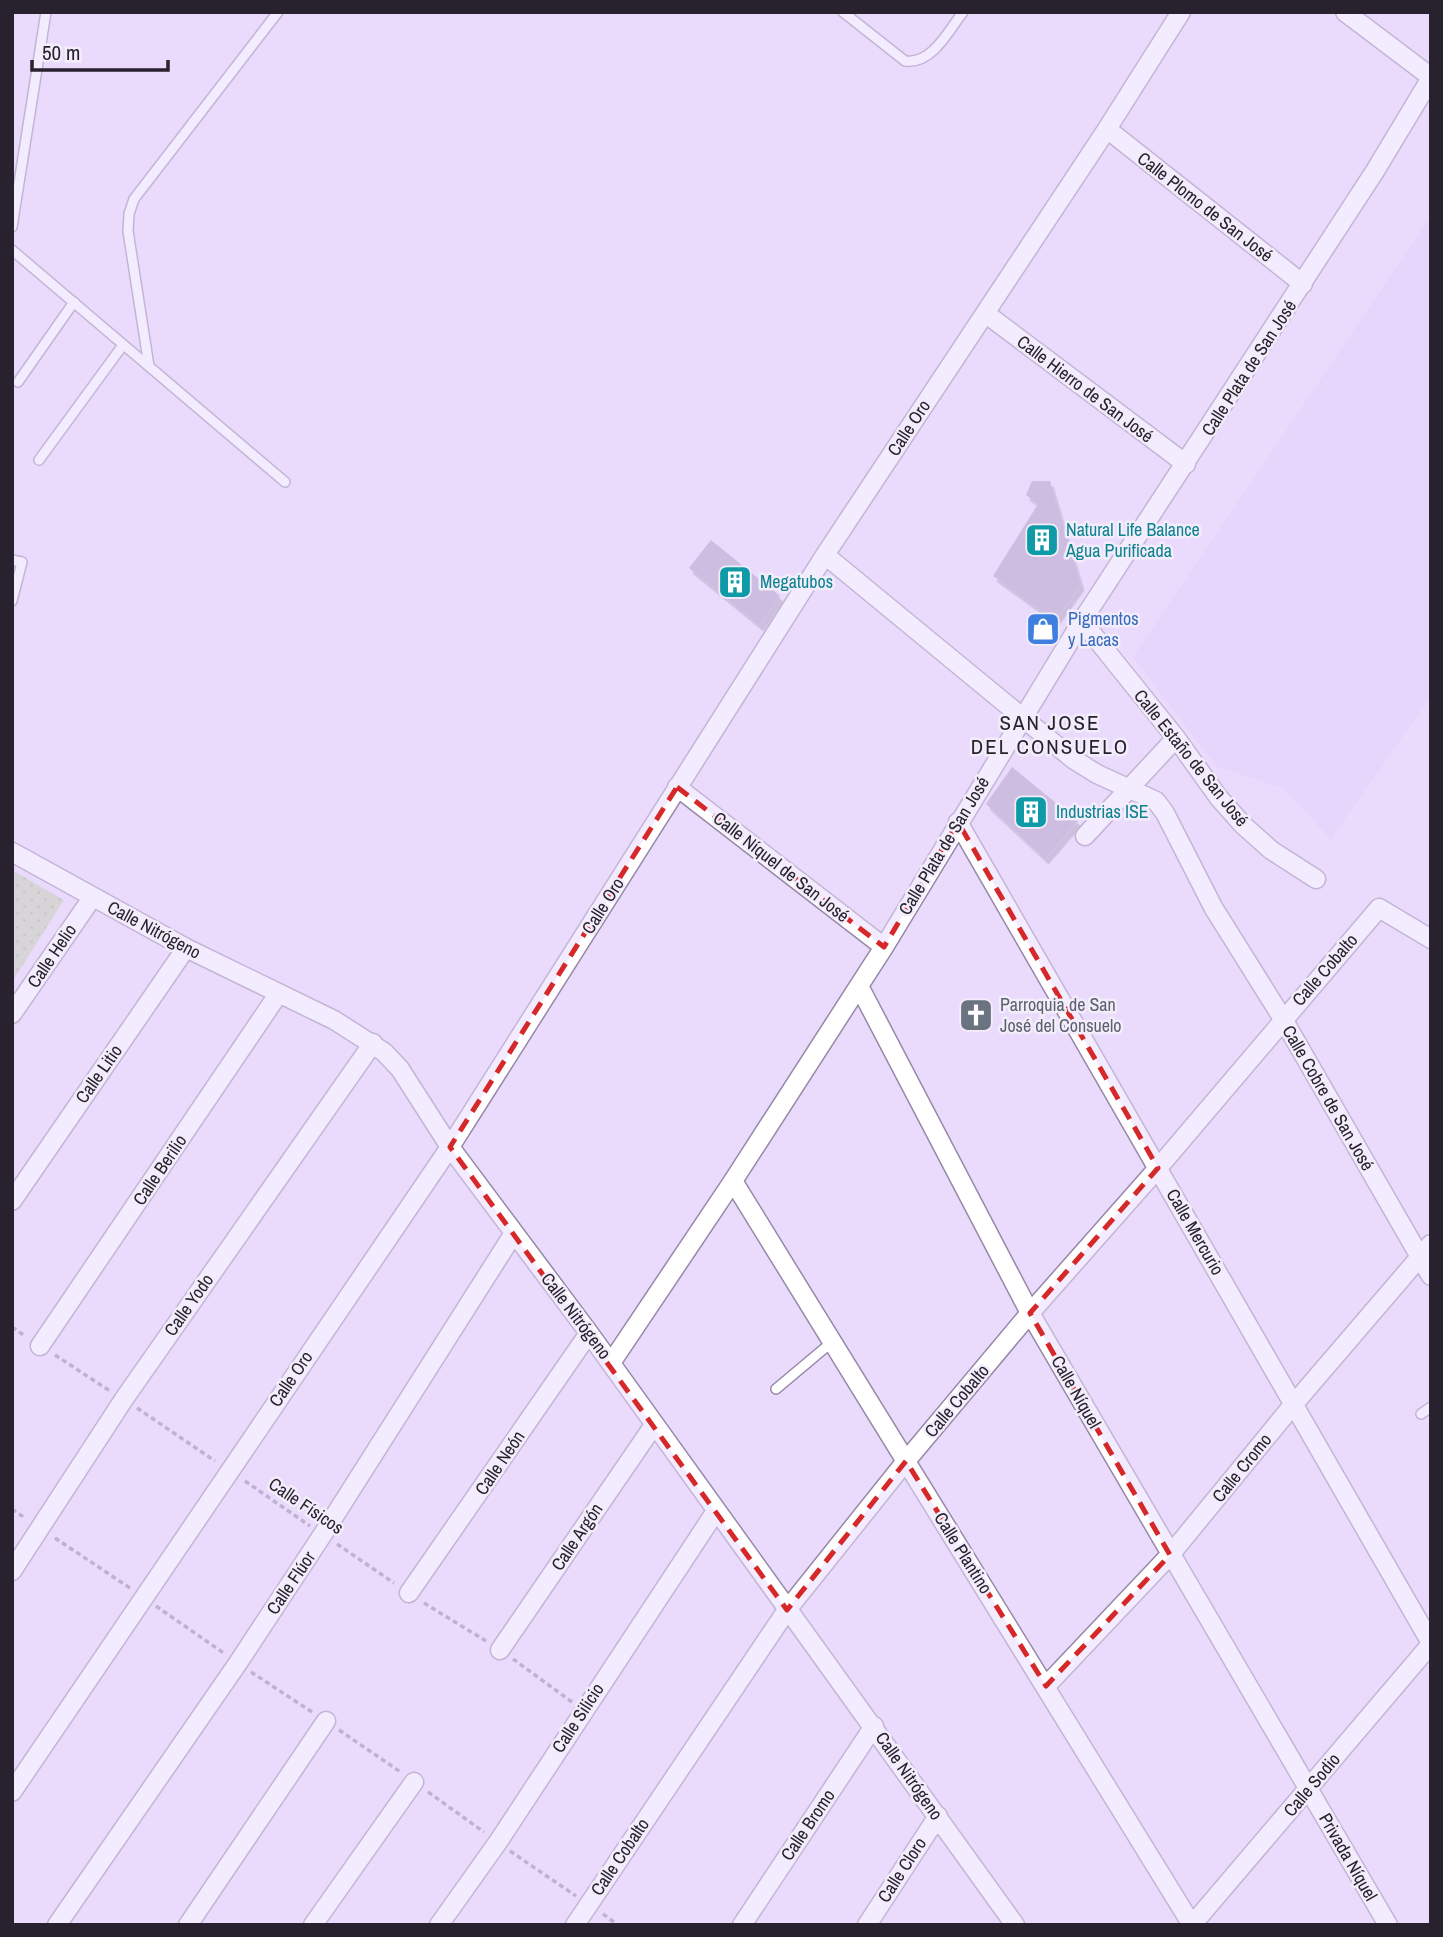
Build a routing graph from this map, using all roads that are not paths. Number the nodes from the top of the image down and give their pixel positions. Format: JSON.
{"nodes":[{"id":1,"x":46,"y":12,"type":"edge"},
{"id":2,"x":278,"y":12,"type":"edge"},
{"id":3,"x":843,"y":12,"type":"edge"},
{"id":4,"x":963,"y":12,"type":"edge"},
{"id":5,"x":1181,"y":12,"type":"edge"},
{"id":6,"x":1345,"y":12,"type":"edge"},
{"id":7,"x":1431,"y":77,"type":"edge"},
{"id":8,"x":1107,"y":129,"type":"junction"},
{"id":9,"x":12,"y":227,"type":"edge"},
{"id":10,"x":12,"y":250,"type":"edge"},
{"id":11,"x":1303,"y":284,"type":"junction"},
{"id":12,"x":74,"y":302,"type":"junction"},
{"id":13,"x":985,"y":313,"type":"junction"},
{"id":14,"x":123,"y":345,"type":"junction"},
{"id":15,"x":149,"y":366,"type":"junction"},
{"id":16,"x":18,"y":382,"type":"dead end"},
{"id":17,"x":39,"y":460,"type":"dead end"},
{"id":18,"x":1186,"y":464,"type":"junction"},
{"id":19,"x":285,"y":482,"type":"dead end"},
{"id":20,"x":825,"y":555,"type":"junction"},
{"id":21,"x":12,"y":560,"type":"edge"},
{"id":22,"x":12,"y":601,"type":"edge"},
{"id":23,"x":1082,"y":621,"type":"junction"},
{"id":24,"x":1022,"y":719,"type":"junction"},
{"id":25,"x":1176,"y":738,"type":"junction"},
{"id":26,"x":677,"y":787,"type":"junction"},
{"id":27,"x":1129,"y":790,"type":"junction"},
{"id":28,"x":958,"y":822,"type":"junction"},
{"id":29,"x":1085,"y":836,"type":"dead end"},
{"id":30,"x":12,"y":852,"type":"edge"},
{"id":31,"x":1316,"y":879,"type":"dead end"},
{"id":32,"x":92,"y":898,"type":"junction"},
{"id":33,"x":1431,"y":939,"type":"edge"},
{"id":34,"x":884,"y":947,"type":"junction"},
{"id":35,"x":187,"y":948,"type":"junction"},
{"id":36,"x":859,"y":986,"type":"junction"},
{"id":37,"x":279,"y":993,"type":"junction"},
{"id":38,"x":12,"y":1014,"type":"edge"},
{"id":39,"x":1283,"y":1019,"type":"junction"},
{"id":40,"x":373,"y":1043,"type":"junction"},
{"id":41,"x":450,"y":1147,"type":"junction"},
{"id":42,"x":1158,"y":1168,"type":"junction"},
{"id":43,"x":733,"y":1181,"type":"junction"},
{"id":44,"x":12,"y":1201,"type":"edge"},
{"id":45,"x":514,"y":1233,"type":"junction"},
{"id":46,"x":1425,"y":1251,"type":"edge"},
{"id":47,"x":1431,"y":1276,"type":"edge"},
{"id":48,"x":1030,"y":1313,"type":"junction"},
{"id":49,"x":589,"y":1333,"type":"junction"},
{"id":50,"x":832,"y":1342,"type":"junction"},
{"id":51,"x":40,"y":1346,"type":"road end"},
{"id":52,"x":611,"y":1363,"type":"junction"},
{"id":53,"x":776,"y":1389,"type":"dead end"},
{"id":54,"x":1293,"y":1405,"type":"junction"},
{"id":55,"x":1431,"y":1407,"type":"edge"},
{"id":56,"x":1421,"y":1414,"type":"dead end"},
{"id":57,"x":654,"y":1425,"type":"junction"},
{"id":58,"x":906,"y":1461,"type":"junction"},
{"id":59,"x":716,"y":1511,"type":"junction"},
{"id":60,"x":1170,"y":1555,"type":"junction"},
{"id":61,"x":12,"y":1571,"type":"edge"},
{"id":62,"x":408,"y":1593,"type":"road end"},
{"id":63,"x":787,"y":1610,"type":"junction"},
{"id":64,"x":1431,"y":1643,"type":"edge"},
{"id":65,"x":500,"y":1650,"type":"road end"},
{"id":66,"x":1046,"y":1686,"type":"junction"},
{"id":67,"x":326,"y":1721,"type":"dead end"},
{"id":68,"x":874,"y":1726,"type":"junction"},
{"id":69,"x":414,"y":1782,"type":"dead end"},
{"id":70,"x":1309,"y":1790,"type":"junction"},
{"id":71,"x":12,"y":1792,"type":"edge"},
{"id":72,"x":938,"y":1816,"type":"junction"},
{"id":73,"x":1006,"y":1921,"type":"edge"},
{"id":74,"x":57,"y":1925,"type":"edge"},
{"id":75,"x":188,"y":1925,"type":"edge"},
{"id":76,"x":313,"y":1925,"type":"edge"},
{"id":77,"x":439,"y":1925,"type":"edge"},
{"id":78,"x":575,"y":1925,"type":"edge"},
{"id":79,"x":742,"y":1925,"type":"edge"},
{"id":80,"x":867,"y":1925,"type":"edge"},
{"id":81,"x":1192,"y":1925,"type":"edge"},
{"id":82,"x":1388,"y":1925,"type":"edge"}],
"edges":[{"from":1,"to":9,"type":"lane"},
{"from":2,"to":15,"type":"lane"},
{"from":3,"to":4,"type":"lane"},
{"from":5,"to":8,"type":"street","name":"Calle Oro"},
{"from":6,"to":7,"type":"street"},
{"from":7,"to":11,"type":"street","name":"Calle Plata de San José"},
{"from":8,"to":11,"type":"street","name":"Calle Plomo de San José"},
{"from":8,"to":13,"type":"street","name":"Calle Oro"},
{"from":10,"to":12,"type":"lane"},
{"from":11,"to":18,"type":"street","name":"Calle Plata de San José"},
{"from":12,"to":14,"type":"lane"},
{"from":12,"to":16,"type":"lane"},
{"from":13,"to":18,"type":"street","name":"Calle Hierro de San José"},
{"from":13,"to":20,"type":"street","name":"Calle Oro"},
{"from":14,"to":15,"type":"lane"},
{"from":14,"to":17,"type":"lane"},
{"from":15,"to":19,"type":"lane"},
{"from":18,"to":23,"type":"street","name":"Calle Plata de San José"},
{"from":20,"to":24,"type":"street","name":"Calle Cobre de San José"},
{"from":20,"to":26,"type":"street","name":"Calle Oro"},
{"from":21,"to":22,"type":"lane"},
{"from":23,"to":24,"type":"street","name":"Calle Plata de San José"},
{"from":23,"to":25,"type":"street","name":"Calle Estaño de San José"},
{"from":24,"to":27,"type":"street","name":"Calle Cobre de San José"},
{"from":24,"to":28,"type":"street","name":"Calle Plata de San José"},
{"from":25,"to":27,"type":"street"},
{"from":25,"to":31,"type":"street","name":"Calle Estaño de San José"},
{"from":26,"to":34,"type":"street","name":"Calle Níquel de San José"},
{"from":26,"to":41,"type":"street","name":"Calle Oro"},
{"from":27,"to":29,"type":"street"},
{"from":27,"to":39,"type":"street","name":"Calle Cobre de San José"},
{"from":28,"to":34,"type":"street","name":"Calle Plata de San José"},
{"from":28,"to":42,"type":"street","name":"Calle Mercurio"},
{"from":30,"to":32,"type":"street","name":"Calle Nitrógeno"},
{"from":32,"to":35,"type":"street","name":"Calle Nitrógeno"},
{"from":32,"to":38,"type":"street","name":"Calle Helio"},
{"from":33,"to":39,"type":"street","name":"Calle Cobalto"},
{"from":34,"to":36,"type":"street","name":"Calle Plata de San José"},
{"from":35,"to":37,"type":"street","name":"Calle Nitrógeno"},
{"from":35,"to":44,"type":"street","name":"Calle Litio"},
{"from":36,"to":43,"type":"street","name":"Calle Plata de San José"},
{"from":36,"to":48,"type":"street","name":"Calle Níquel"},
{"from":37,"to":40,"type":"street","name":"Calle Nitrógeno"},
{"from":37,"to":51,"type":"street","name":"Calle Berilio"},
{"from":39,"to":42,"type":"street","name":"Calle Cobalto"},
{"from":39,"to":46,"type":"street","name":"Calle Cobre de San José"},
{"from":40,"to":41,"type":"street","name":"Calle Nitrógeno"},
{"from":40,"to":61,"type":"street","name":"Calle Yodo"},
{"from":41,"to":45,"type":"street","name":"Calle Nitrógeno"},
{"from":41,"to":71,"type":"street","name":"Calle Oro"},
{"from":42,"to":48,"type":"street","name":"Calle Cobalto"},
{"from":42,"to":54,"type":"street","name":"Calle Mercurio"},
{"from":43,"to":50,"type":"street","name":"Calle Plantino"},
{"from":43,"to":52,"type":"street","name":"Calle Plata de San José"},
{"from":45,"to":49,"type":"street","name":"Calle Nitrógeno"},
{"from":45,"to":74,"type":"street","name":"Calle Flúor"},
{"from":46,"to":47,"type":"street","name":"Calle Cobre de San José"},
{"from":46,"to":54,"type":"street","name":"Calle Cromo"},
{"from":48,"to":58,"type":"street","name":"Calle Cobalto"},
{"from":48,"to":60,"type":"street","name":"Calle Níquel"},
{"from":49,"to":52,"type":"street","name":"Calle Nitrógeno"},
{"from":49,"to":62,"type":"street","name":"Calle Neón"},
{"from":50,"to":53,"type":"lane"},
{"from":50,"to":58,"type":"street","name":"Calle Plantino"},
{"from":52,"to":57,"type":"street","name":"Calle Nitrógeno"},
{"from":54,"to":60,"type":"street","name":"Calle Cromo"},
{"from":54,"to":64,"type":"street","name":"Calle Mercurio"},
{"from":55,"to":56,"type":"lane"},
{"from":57,"to":59,"type":"street","name":"Calle Nitrógeno"},
{"from":57,"to":65,"type":"street","name":"Calle Argón"},
{"from":58,"to":63,"type":"street","name":"Calle Cobalto"},
{"from":58,"to":66,"type":"street","name":"Calle Plantino"},
{"from":59,"to":63,"type":"street","name":"Calle Nitrógeno"},
{"from":59,"to":77,"type":"street","name":"Calle Silicio"},
{"from":60,"to":66,"type":"street","name":"Calle Cromo"},
{"from":60,"to":70,"type":"street","name":"Calle Níquel"},
{"from":63,"to":68,"type":"street","name":"Calle Nitrógeno"},
{"from":63,"to":78,"type":"street","name":"Calle Cobalto"},
{"from":64,"to":70,"type":"street","name":"Calle Sodio"},
{"from":66,"to":81,"type":"street","name":"Calle Plantino"},
{"from":67,"to":75,"type":"street"},
{"from":68,"to":72,"type":"street","name":"Calle Nitrógeno"},
{"from":68,"to":79,"type":"street","name":"Calle Bromo"},
{"from":69,"to":76,"type":"street"},
{"from":70,"to":81,"type":"street","name":"Calle Sodio"},
{"from":70,"to":82,"type":"street","name":"Privada Níquel"},
{"from":72,"to":73,"type":"street","name":"Calle Nitrógeno"},
{"from":72,"to":80,"type":"street","name":"Calle Cloro"}]}
